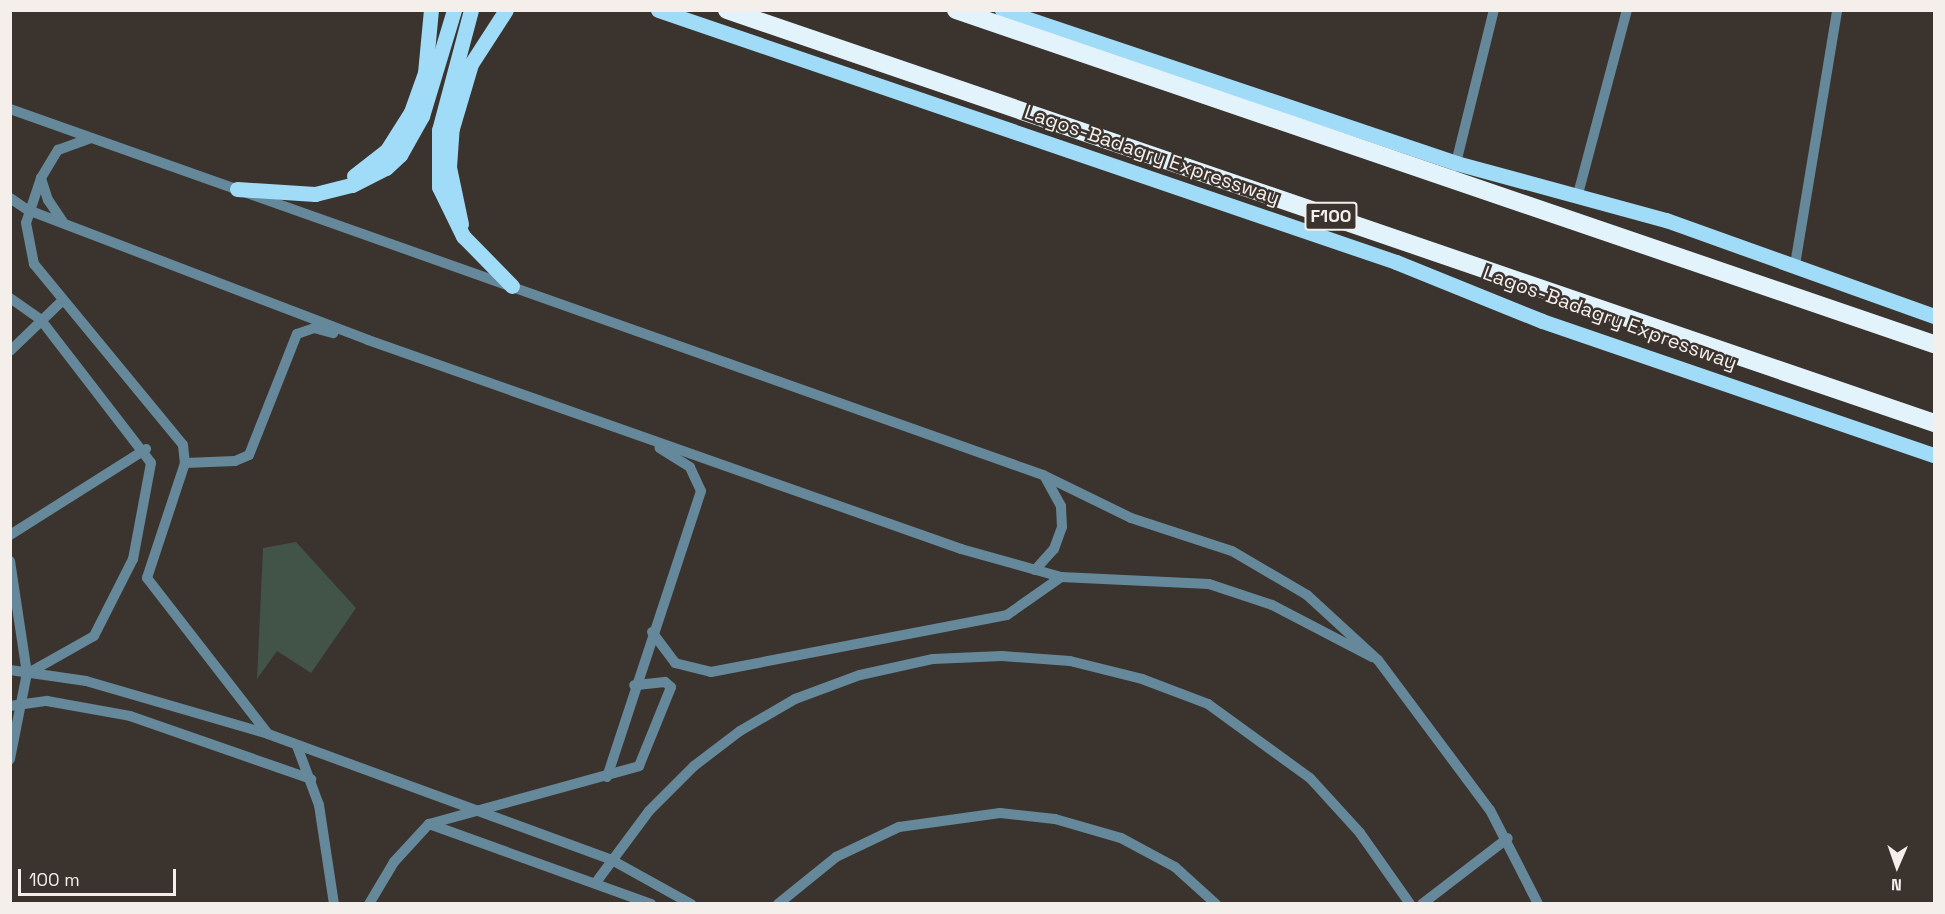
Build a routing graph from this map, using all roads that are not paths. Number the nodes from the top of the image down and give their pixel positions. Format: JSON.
{"nodes":[{"id":1,"x":431,"y":10,"type":"edge"},
{"id":2,"x":454,"y":10,"type":"edge"},
{"id":3,"x":471,"y":10,"type":"edge"},
{"id":4,"x":506,"y":10,"type":"edge"},
{"id":5,"x":658,"y":10,"type":"edge"},
{"id":6,"x":727,"y":10,"type":"edge"},
{"id":7,"x":956,"y":10,"type":"edge"},
{"id":8,"x":1002,"y":10,"type":"edge"},
{"id":9,"x":1494,"y":10,"type":"edge"},
{"id":10,"x":1627,"y":10,"type":"edge"},
{"id":11,"x":1837,"y":10,"type":"edge"},
{"id":12,"x":10,"y":109,"type":"edge"},
{"id":13,"x":92,"y":138,"type":"junction"},
{"id":14,"x":1456,"y":163,"type":"junction"},
{"id":15,"x":41,"y":178,"type":"junction"},
{"id":16,"x":237,"y":189,"type":"junction"},
{"id":17,"x":332,"y":191,"type":"junction"},
{"id":18,"x":1578,"y":194,"type":"junction"},
{"id":19,"x":10,"y":198,"type":"edge"},
{"id":20,"x":28,"y":210,"type":"junction"},
{"id":21,"x":64,"y":224,"type":"junction"},
{"id":22,"x":463,"y":236,"type":"junction"},
{"id":23,"x":1795,"y":265,"type":"junction"},
{"id":24,"x":512,"y":286,"type":"junction"},
{"id":25,"x":10,"y":298,"type":"edge"},
{"id":26,"x":63,"y":301,"type":"junction"},
{"id":27,"x":1935,"y":316,"type":"edge"},
{"id":28,"x":41,"y":320,"type":"junction"},
{"id":29,"x":368,"y":340,"type":"junction"},
{"id":30,"x":1935,"y":344,"type":"edge"},
{"id":31,"x":10,"y":351,"type":"edge"},
{"id":32,"x":1935,"y":423,"type":"edge"},
{"id":33,"x":641,"y":436,"type":"junction"},
{"id":34,"x":146,"y":449,"type":"junction"},
{"id":35,"x":1935,"y":455,"type":"edge"},
{"id":36,"x":185,"y":463,"type":"junction"},
{"id":37,"x":1043,"y":475,"type":"junction"},
{"id":38,"x":10,"y":535,"type":"edge"},
{"id":39,"x":10,"y":561,"type":"edge"},
{"id":40,"x":1035,"y":570,"type":"junction"},
{"id":41,"x":1061,"y":577,"type":"junction"},
{"id":42,"x":652,"y":632,"type":"junction"},
{"id":43,"x":1378,"y":660,"type":"junction"},
{"id":44,"x":10,"y":670,"type":"edge"},
{"id":45,"x":27,"y":673,"type":"junction"},
{"id":46,"x":634,"y":686,"type":"junction"},
{"id":47,"x":25,"y":705,"type":"junction"},
{"id":48,"x":10,"y":706,"type":"edge"},
{"id":49,"x":268,"y":734,"type":"junction"},
{"id":50,"x":297,"y":746,"type":"junction"},
{"id":51,"x":10,"y":759,"type":"edge"},
{"id":52,"x":607,"y":777,"type":"junction"},
{"id":53,"x":311,"y":779,"type":"junction"},
{"id":54,"x":474,"y":808,"type":"junction"},
{"id":55,"x":429,"y":824,"type":"junction"},
{"id":56,"x":1508,"y":838,"type":"junction"},
{"id":57,"x":610,"y":859,"type":"junction"},
{"id":58,"x":597,"y":881,"type":"junction"},
{"id":59,"x":334,"y":903,"type":"edge"},
{"id":60,"x":369,"y":903,"type":"edge"},
{"id":61,"x":651,"y":903,"type":"edge"},
{"id":62,"x":692,"y":903,"type":"edge"},
{"id":63,"x":778,"y":903,"type":"edge"},
{"id":64,"x":1215,"y":903,"type":"edge"},
{"id":65,"x":1410,"y":903,"type":"edge"},
{"id":66,"x":1422,"y":903,"type":"edge"},
{"id":67,"x":1538,"y":903,"type":"edge"}],
"edges":[{"from":1,"to":17,"type":"main road"},
{"from":2,"to":17,"type":"main road"},
{"from":3,"to":22,"type":"main road"},
{"from":4,"to":22,"type":"main road"},
{"from":5,"to":35,"type":"main road","name":"Lagos-Badagry Expressway"},
{"from":6,"to":32,"type":"highway","name":"Lagos-Badagry Expressway","number":"F100"},
{"from":7,"to":30,"type":"highway"},
{"from":8,"to":14,"type":"main road"},
{"from":9,"to":14,"type":"street"},
{"from":10,"to":18,"type":"street"},
{"from":11,"to":23,"type":"street"},
{"from":12,"to":13,"type":"street"},
{"from":13,"to":15,"type":"street"},
{"from":13,"to":16,"type":"street"},
{"from":14,"to":18,"type":"main road"},
{"from":15,"to":20,"type":"street"},
{"from":15,"to":21,"type":"street"},
{"from":16,"to":17,"type":"main road"},
{"from":16,"to":24,"type":"street"},
{"from":18,"to":23,"type":"main road"},
{"from":19,"to":20,"type":"street"},
{"from":20,"to":21,"type":"street"},
{"from":20,"to":26,"type":"street"},
{"from":21,"to":29,"type":"street"},
{"from":22,"to":24,"type":"main road"},
{"from":23,"to":27,"type":"main road"},
{"from":24,"to":37,"type":"street"},
{"from":25,"to":28,"type":"street"},
{"from":26,"to":28,"type":"street"},
{"from":26,"to":36,"type":"street"},
{"from":28,"to":31,"type":"street"},
{"from":28,"to":34,"type":"street"},
{"from":29,"to":33,"type":"street"},
{"from":29,"to":36,"type":"street"},
{"from":33,"to":40,"type":"street"},
{"from":33,"to":42,"type":"street"},
{"from":34,"to":38,"type":"street"},
{"from":34,"to":45,"type":"street"},
{"from":36,"to":49,"type":"street"},
{"from":37,"to":40,"type":"street"},
{"from":37,"to":43,"type":"street"},
{"from":39,"to":45,"type":"street"},
{"from":40,"to":41,"type":"street"},
{"from":41,"to":42,"type":"street"},
{"from":41,"to":43,"type":"street"},
{"from":42,"to":46,"type":"street"},
{"from":43,"to":56,"type":"street"},
{"from":44,"to":45,"type":"street"},
{"from":45,"to":47,"type":"street"},
{"from":45,"to":49,"type":"street"},
{"from":46,"to":52,"type":"street"},
{"from":46,"to":52,"type":"street"},
{"from":47,"to":48,"type":"street"},
{"from":47,"to":51,"type":"street"},
{"from":47,"to":53,"type":"street"},
{"from":49,"to":50,"type":"street"},
{"from":50,"to":53,"type":"street"},
{"from":50,"to":54,"type":"street"},
{"from":52,"to":54,"type":"street"},
{"from":53,"to":59,"type":"street"},
{"from":54,"to":55,"type":"street"},
{"from":54,"to":57,"type":"street"},
{"from":55,"to":58,"type":"street"},
{"from":55,"to":60,"type":"street"},
{"from":56,"to":66,"type":"street"},
{"from":56,"to":67,"type":"street"},
{"from":57,"to":58,"type":"street"},
{"from":57,"to":62,"type":"street"},
{"from":57,"to":65,"type":"street"},
{"from":58,"to":61,"type":"street"},
{"from":63,"to":64,"type":"street"}]}
